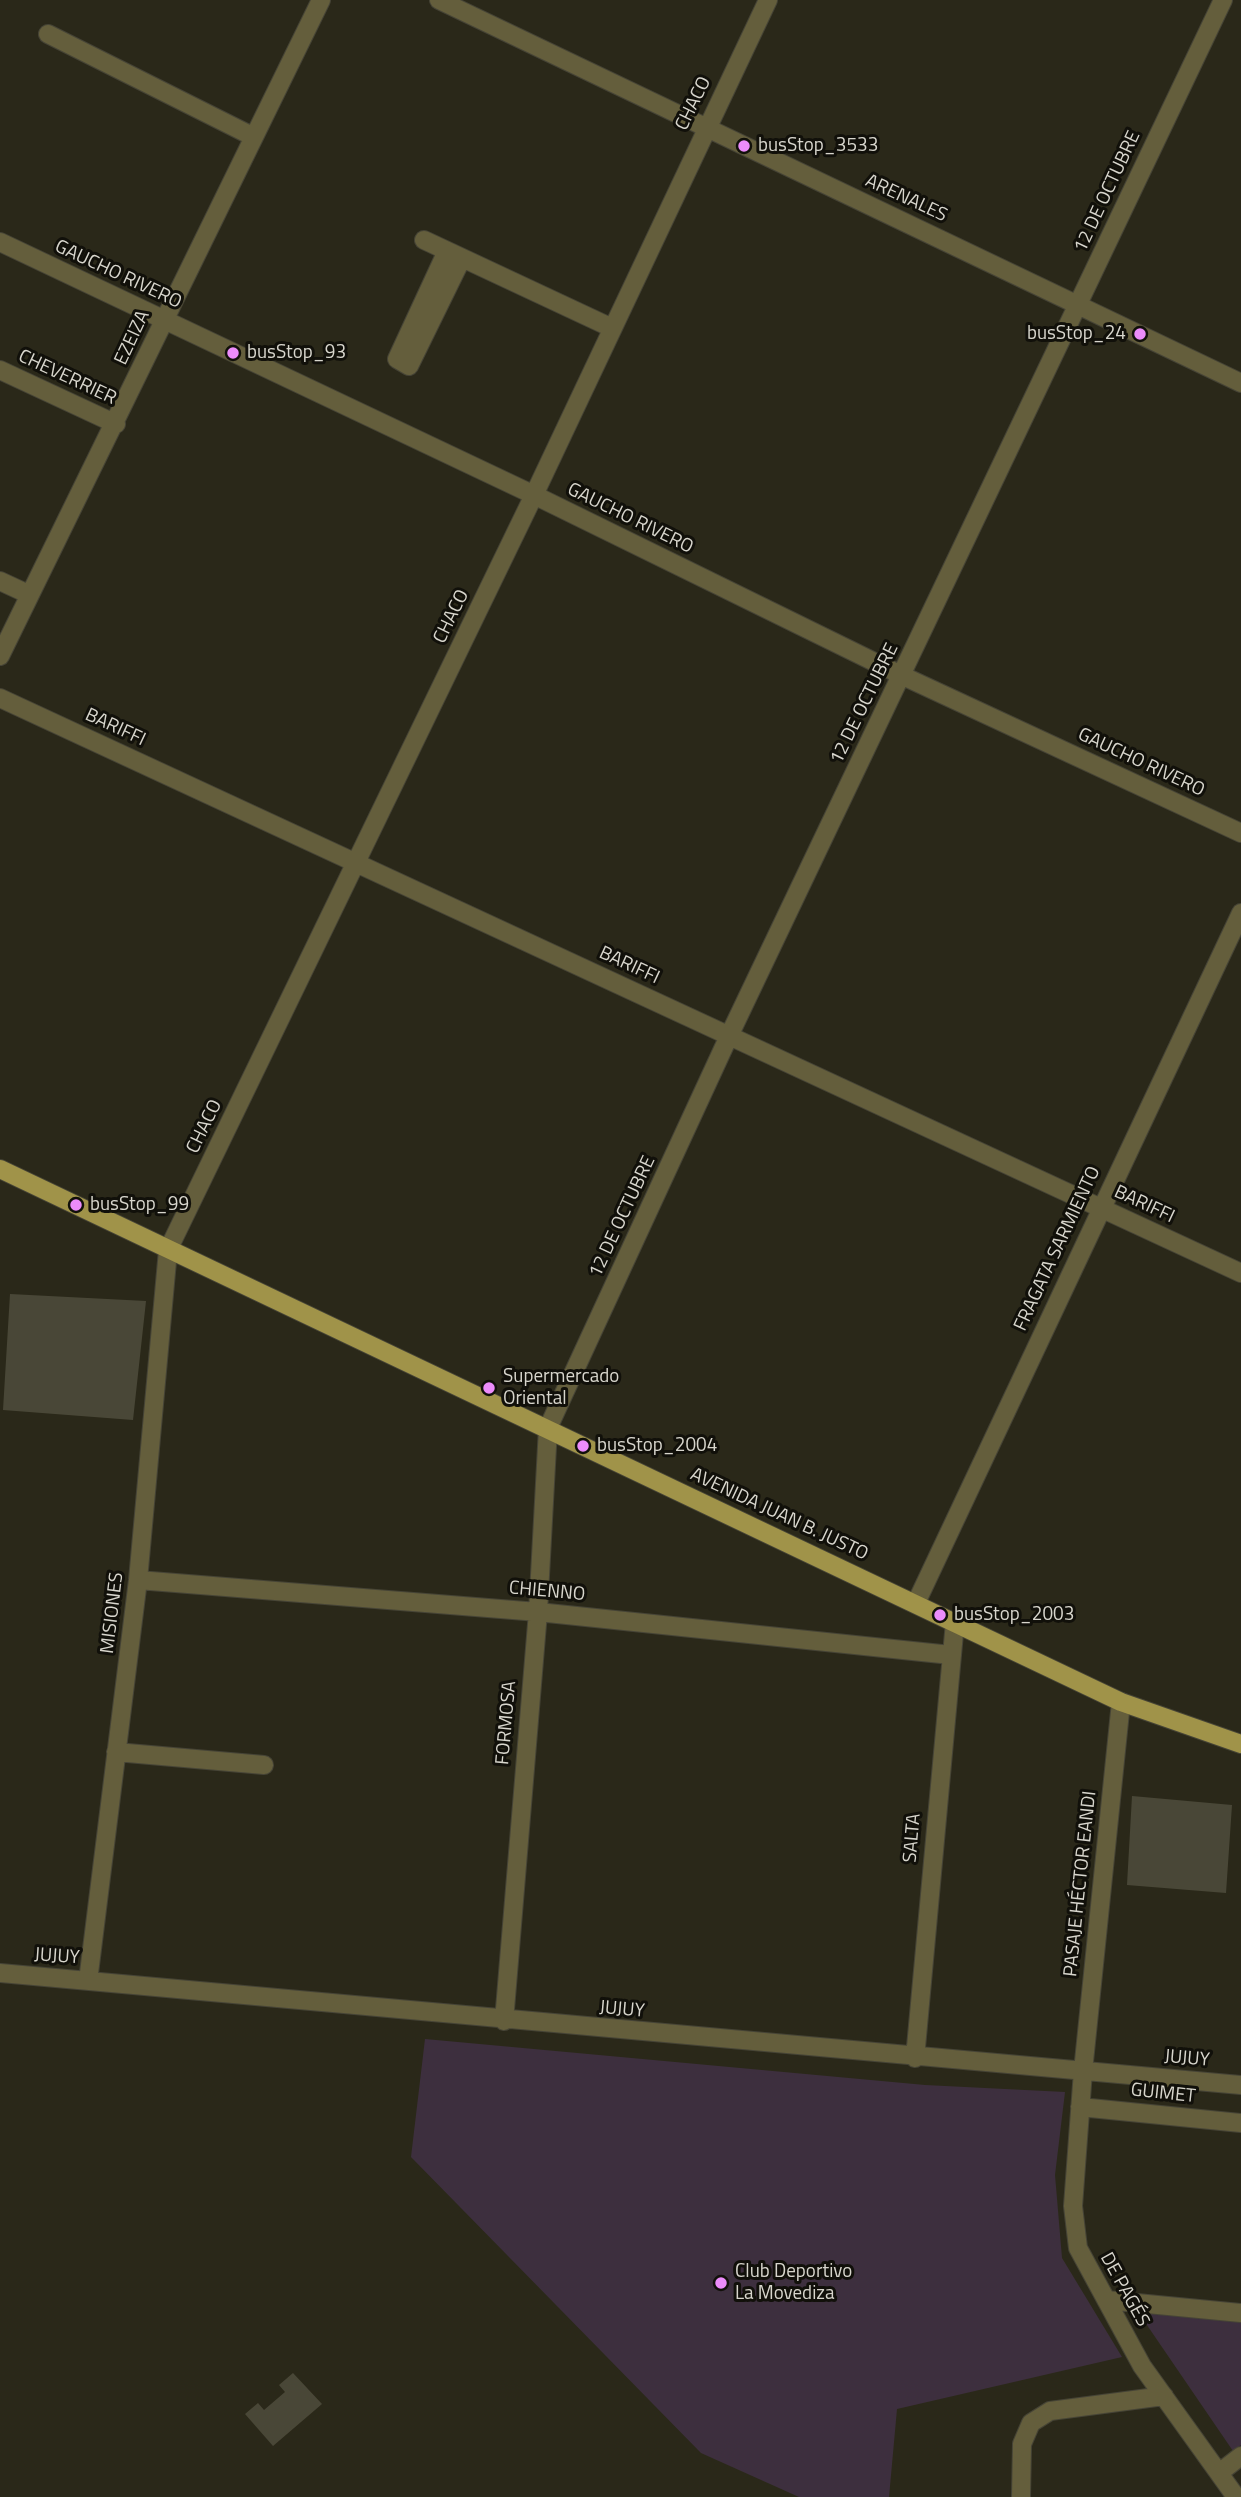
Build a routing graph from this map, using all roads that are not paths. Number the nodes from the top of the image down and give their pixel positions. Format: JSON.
{"nodes":[{"id":1,"x":321,"y":0,"type":"edge"},
{"id":2,"x":439,"y":0,"type":"edge"},
{"id":3,"x":768,"y":0,"type":"edge"},
{"id":4,"x":1223,"y":0,"type":"edge"},
{"id":5,"x":48,"y":34,"type":"dead end"},
{"id":6,"x":706,"y":128,"type":"junction"},
{"id":7,"x":254,"y":137,"type":"junction"},
{"id":8,"x":424,"y":240,"type":"dead end"},
{"id":9,"x":0,"y":242,"type":"edge"},
{"id":10,"x":454,"y":255,"type":"junction"},
{"id":11,"x":1078,"y":304,"type":"junction"},
{"id":12,"x":165,"y":321,"type":"junction"},
{"id":13,"x":612,"y":328,"type":"junction"},
{"id":14,"x":0,"y":370,"type":"edge"},
{"id":15,"x":1241,"y":383,"type":"edge"},
{"id":16,"x":116,"y":424,"type":"junction"},
{"id":17,"x":534,"y":495,"type":"junction"},
{"id":18,"x":10,"y":589,"type":"edge"},
{"id":19,"x":0,"y":656,"type":"edge"},
{"id":20,"x":902,"y":676,"type":"junction"},
{"id":21,"x":0,"y":698,"type":"edge"},
{"id":22,"x":1241,"y":833,"type":"edge"},
{"id":23,"x":356,"y":862,"type":"junction"},
{"id":24,"x":1241,"y":913,"type":"edge"},
{"id":25,"x":729,"y":1035,"type":"junction"},
{"id":26,"x":0,"y":1169,"type":"edge"},
{"id":27,"x":1100,"y":1208,"type":"junction"},
{"id":28,"x":168,"y":1250,"type":"junction"},
{"id":29,"x":1241,"y":1273,"type":"edge"},
{"id":30,"x":548,"y":1428,"type":"junction"},
{"id":31,"x":138,"y":1580,"type":"junction"},
{"id":32,"x":916,"y":1603,"type":"junction"},
{"id":33,"x":538,"y":1612,"type":"junction"},
{"id":34,"x":955,"y":1622,"type":"junction"},
{"id":35,"x":951,"y":1655,"type":"junction"},
{"id":36,"x":1121,"y":1702,"type":"junction"},
{"id":37,"x":1241,"y":1744,"type":"edge"},
{"id":38,"x":117,"y":1752,"type":"junction"},
{"id":39,"x":264,"y":1765,"type":"dead end"},
{"id":40,"x":0,"y":1973,"type":"edge"},
{"id":41,"x":88,"y":1981,"type":"junction"},
{"id":42,"x":504,"y":2021,"type":"junction"},
{"id":43,"x":915,"y":2058,"type":"junction"},
{"id":44,"x":1083,"y":2071,"type":"junction"},
{"id":45,"x":1241,"y":2085,"type":"edge"},
{"id":46,"x":1080,"y":2107,"type":"junction"},
{"id":47,"x":1241,"y":2123,"type":"edge"},
{"id":48,"x":1106,"y":2300,"type":"junction"},
{"id":49,"x":1241,"y":2313,"type":"edge"},
{"id":50,"x":1164,"y":2396,"type":"junction"},
{"id":51,"x":1241,"y":2456,"type":"edge"},
{"id":52,"x":1219,"y":2473,"type":"junction"},
{"id":53,"x":1021,"y":2497,"type":"edge"},
{"id":54,"x":1236,"y":2497,"type":"edge"}],
"edges":[{"from":1,"to":7,"type":"street","name":"EZEIZA"},
{"from":2,"to":6,"type":"street","name":"ARENALES"},
{"from":3,"to":6,"type":"street","name":"CHACO"},
{"from":4,"to":11,"type":"street","name":"12 DE OCTUBRE"},
{"from":5,"to":7,"type":"street"},
{"from":6,"to":11,"type":"street","name":"ARENALES"},
{"from":6,"to":13,"type":"street","name":"CHACO"},
{"from":7,"to":12,"type":"street","name":"EZEIZA"},
{"from":8,"to":10,"type":"street"},
{"from":9,"to":12,"type":"street","name":"GAUCHO RIVERO"},
{"from":10,"to":10,"type":"street"},
{"from":10,"to":13,"type":"street"},
{"from":11,"to":15,"type":"street","name":"ARENALES"},
{"from":11,"to":20,"type":"street","name":"12 DE OCTUBRE"},
{"from":12,"to":16,"type":"street","name":"EZEIZA"},
{"from":12,"to":17,"type":"street","name":"GAUCHO RIVERO"},
{"from":13,"to":17,"type":"street","name":"CHACO"},
{"from":14,"to":16,"type":"street","name":"CHEVERRIER"},
{"from":16,"to":18,"type":"street","name":"EZEIZA"},
{"from":17,"to":20,"type":"street","name":"GAUCHO RIVERO"},
{"from":17,"to":23,"type":"street","name":"CHACO"},
{"from":18,"to":19,"type":"street","name":"EZEIZA"},
{"from":20,"to":22,"type":"street","name":"GAUCHO RIVERO"},
{"from":20,"to":25,"type":"street","name":"12 DE OCTUBRE"},
{"from":21,"to":23,"type":"street","name":"BARIFFI"},
{"from":23,"to":25,"type":"street","name":"BARIFFI"},
{"from":23,"to":28,"type":"street","name":"CHACO"},
{"from":24,"to":27,"type":"street","name":"FRAGATA SARMIENTO"},
{"from":25,"to":27,"type":"street","name":"BARIFFI"},
{"from":25,"to":30,"type":"street","name":"12 DE OCTUBRE"},
{"from":26,"to":28,"type":"main road","name":"AVENIDA JUAN B. JUSTO"},
{"from":27,"to":29,"type":"street","name":"BARIFFI"},
{"from":27,"to":32,"type":"street","name":"FRAGATA SARMIENTO"},
{"from":28,"to":30,"type":"main road","name":"AVENIDA JUAN B. JUSTO"},
{"from":28,"to":31,"type":"street","name":"MISIONES"},
{"from":30,"to":32,"type":"main road","name":"AVENIDA JUAN B. JUSTO"},
{"from":30,"to":33,"type":"street","name":"FORMOSA"},
{"from":31,"to":33,"type":"street","name":"CHIENNO"},
{"from":31,"to":38,"type":"street","name":"MISIONES"},
{"from":32,"to":34,"type":"main road","name":"AVENIDA JUAN B. JUSTO"},
{"from":33,"to":35,"type":"street","name":"CHIENNO"},
{"from":33,"to":42,"type":"street","name":"FORMOSA"},
{"from":34,"to":35,"type":"street","name":"SALTA"},
{"from":34,"to":36,"type":"main road","name":"AVENIDA JUAN B. JUSTO"},
{"from":35,"to":43,"type":"street","name":"SALTA"},
{"from":36,"to":37,"type":"main road","name":"AVENIDA JUAN B. JUSTO"},
{"from":36,"to":44,"type":"street","name":"PASAJE HÉCTOR EANDI"},
{"from":38,"to":39,"type":"street"},
{"from":38,"to":41,"type":"street","name":"MISIONES"},
{"from":40,"to":41,"type":"street","name":"JUJUY"},
{"from":41,"to":42,"type":"street","name":"JUJUY"},
{"from":42,"to":43,"type":"street","name":"JUJUY"},
{"from":43,"to":44,"type":"street","name":"JUJUY"},
{"from":44,"to":45,"type":"street","name":"JUJUY"},
{"from":44,"to":46,"type":"street","name":"DE PAGÉS"},
{"from":46,"to":47,"type":"street","name":"GUIMET"},
{"from":46,"to":48,"type":"street","name":"DE PAGÉS"},
{"from":48,"to":49,"type":"street"},
{"from":48,"to":50,"type":"street","name":"DE PAGÉS"},
{"from":50,"to":52,"type":"street","name":"DE PAGÉS"},
{"from":50,"to":53,"type":"street"},
{"from":51,"to":52,"type":"street"},
{"from":52,"to":54,"type":"street","name":"DE PAGÉS"}]}
